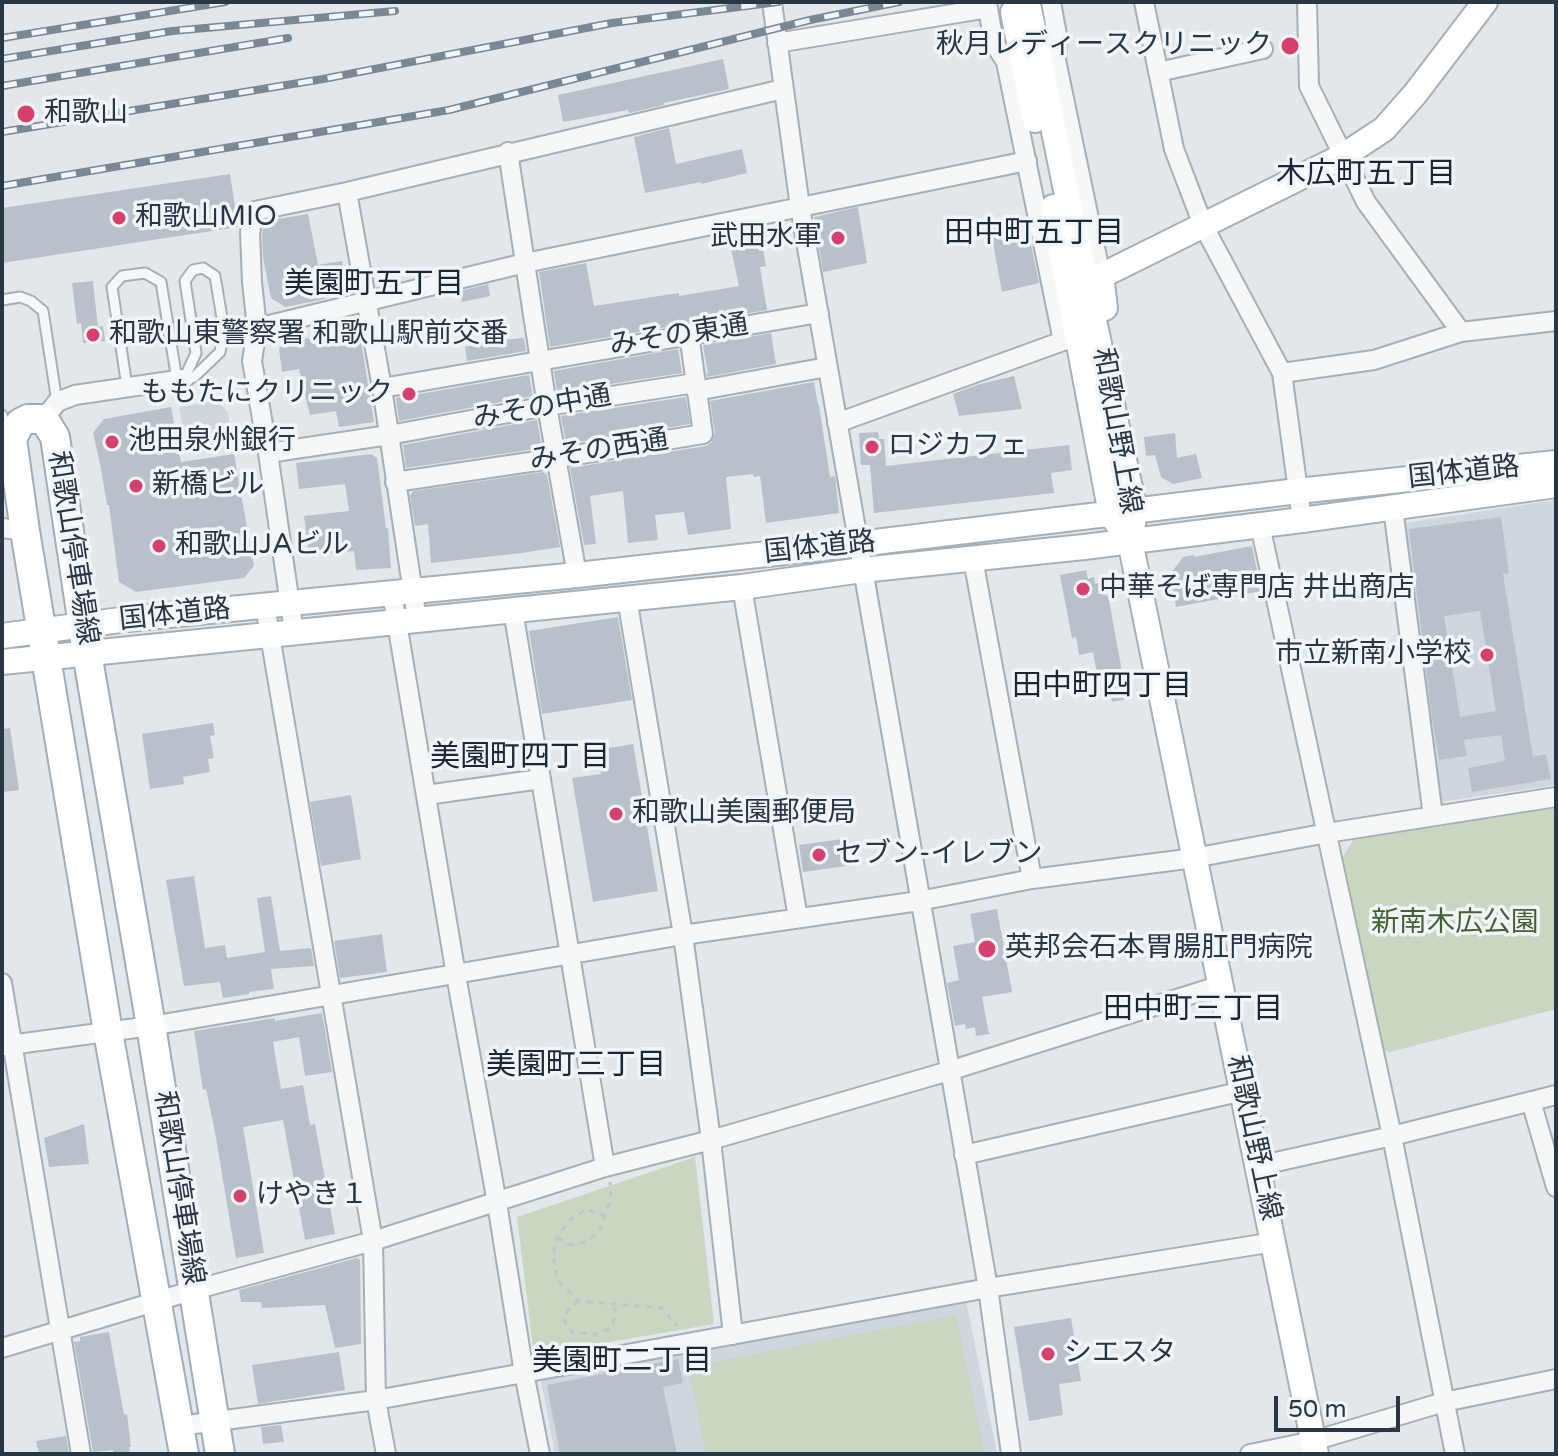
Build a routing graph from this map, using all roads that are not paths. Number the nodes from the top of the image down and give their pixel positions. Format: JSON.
{"nodes":[{"id":1,"x":772,"y":2,"type":"edge"},
{"id":2,"x":1144,"y":2,"type":"edge"},
{"id":3,"x":1307,"y":2,"type":"edge"},
{"id":4,"x":1485,"y":2,"type":"edge"},
{"id":5,"x":1029,"y":6,"type":"edge"},
{"id":6,"x":988,"y":8,"type":"junction"},
{"id":7,"x":777,"y":43,"type":"junction"},
{"id":8,"x":1263,"y":49,"type":"dead end"},
{"id":9,"x":1158,"y":72,"type":"junction"},
{"id":10,"x":783,"y":89,"type":"junction"},
{"id":11,"x":508,"y":152,"type":"junction"},
{"id":12,"x":1343,"y":156,"type":"junction"},
{"id":13,"x":1027,"y":161,"type":"junction"},
{"id":14,"x":347,"y":192,"type":"junction"},
{"id":15,"x":800,"y":207,"type":"junction"},
{"id":16,"x":1203,"y":225,"type":"junction"},
{"id":17,"x":525,"y":263,"type":"junction"},
{"id":18,"x":1101,"y":276,"type":"junction"},
{"id":19,"x":2,"y":300,"type":"edge"},
{"id":20,"x":367,"y":301,"type":"junction"},
{"id":21,"x":819,"y":313,"type":"junction"},
{"id":22,"x":1556,"y":321,"type":"edge"},
{"id":23,"x":257,"y":328,"type":"junction"},
{"id":24,"x":224,"y":330,"type":"junction"},
{"id":25,"x":1461,"y":332,"type":"junction"},
{"id":26,"x":689,"y":334,"type":"junction"},
{"id":27,"x":1080,"y":339,"type":"junction"},
{"id":28,"x":540,"y":360,"type":"junction"},
{"id":29,"x":827,"y":367,"type":"junction"},
{"id":30,"x":1282,"y":373,"type":"junction"},
{"id":31,"x":180,"y":379,"type":"junction"},
{"id":32,"x":127,"y":387,"type":"junction"},
{"id":33,"x":696,"y":387,"type":"junction"},
{"id":34,"x":382,"y":388,"type":"junction"},
{"id":35,"x":547,"y":406,"type":"junction"},
{"id":36,"x":51,"y":411,"type":"junction"},
{"id":37,"x":837,"y":423,"type":"junction"},
{"id":38,"x":7,"y":427,"type":"edge"},
{"id":39,"x":389,"y":435,"type":"junction"},
{"id":40,"x":268,"y":453,"type":"junction"},
{"id":41,"x":557,"y":458,"type":"junction"},
{"id":42,"x":1556,"y":463,"type":"edge"},
{"id":43,"x":395,"y":482,"type":"junction"},
{"id":44,"x":1556,"y":485,"type":"edge"},
{"id":45,"x":1298,"y":491,"type":"junction"},
{"id":46,"x":1393,"y":508,"type":"junction"},
{"id":47,"x":1123,"y":512,"type":"junction"},
{"id":48,"x":1302,"y":520,"type":"junction"},
{"id":49,"x":1260,"y":525,"type":"junction"},
{"id":50,"x":13,"y":530,"type":"edge"},
{"id":51,"x":1130,"y":541,"type":"junction"},
{"id":52,"x":858,"y":544,"type":"junction"},
{"id":53,"x":973,"y":559,"type":"junction"},
{"id":54,"x":862,"y":570,"type":"junction"},
{"id":55,"x":577,"y":575,"type":"junction"},
{"id":56,"x":742,"y":587,"type":"junction"},
{"id":57,"x":402,"y":592,"type":"junction"},
{"id":58,"x":627,"y":598,"type":"junction"},
{"id":59,"x":289,"y":603,"type":"junction"},
{"id":60,"x":265,"y":606,"type":"junction"},
{"id":61,"x":513,"y":610,"type":"junction"},
{"id":62,"x":407,"y":620,"type":"junction"},
{"id":63,"x":282,"y":633,"type":"junction"},
{"id":64,"x":2,"y":636,"type":"edge"},
{"id":65,"x":85,"y":639,"type":"junction"},
{"id":66,"x":44,"y":644,"type":"junction"},
{"id":67,"x":2,"y":662,"type":"edge"},
{"id":68,"x":541,"y":779,"type":"junction"},
{"id":69,"x":426,"y":795,"type":"junction"},
{"id":70,"x":1556,"y":797,"type":"edge"},
{"id":71,"x":1433,"y":816,"type":"junction"},
{"id":72,"x":1327,"y":833,"type":"junction"},
{"id":73,"x":1194,"y":858,"type":"junction"},
{"id":74,"x":1032,"y":879,"type":"junction"},
{"id":75,"x":919,"y":901,"type":"junction"},
{"id":76,"x":798,"y":918,"type":"junction"},
{"id":77,"x":683,"y":935,"type":"junction"},
{"id":78,"x":570,"y":955,"type":"junction"},
{"id":79,"x":456,"y":975,"type":"junction"},
{"id":80,"x":2,"y":983,"type":"edge"},
{"id":81,"x":1221,"y":985,"type":"junction"},
{"id":82,"x":331,"y":996,"type":"junction"},
{"id":83,"x":151,"y":1026,"type":"junction"},
{"id":84,"x":108,"y":1032,"type":"junction"},
{"id":85,"x":7,"y":1046,"type":"edge"},
{"id":86,"x":949,"y":1071,"type":"junction"},
{"id":87,"x":1243,"y":1091,"type":"junction"},
{"id":88,"x":1556,"y":1095,"type":"edge"},
{"id":89,"x":1531,"y":1101,"type":"junction"},
{"id":90,"x":1392,"y":1136,"type":"junction"},
{"id":91,"x":711,"y":1140,"type":"junction"},
{"id":92,"x":964,"y":1155,"type":"junction"},
{"id":93,"x":1258,"y":1166,"type":"junction"},
{"id":94,"x":607,"y":1175,"type":"junction"},
{"id":95,"x":1556,"y":1187,"type":"edge"},
{"id":96,"x":497,"y":1203,"type":"junction"},
{"id":97,"x":373,"y":1241,"type":"junction"},
{"id":98,"x":1274,"y":1242,"type":"junction"},
{"id":99,"x":988,"y":1288,"type":"junction"},
{"id":100,"x":194,"y":1290,"type":"junction"},
{"id":101,"x":157,"y":1301,"type":"junction"},
{"id":102,"x":61,"y":1330,"type":"junction"},
{"id":103,"x":733,"y":1335,"type":"junction"},
{"id":104,"x":2,"y":1348,"type":"edge"},
{"id":105,"x":524,"y":1373,"type":"junction"},
{"id":106,"x":1556,"y":1379,"type":"edge"},
{"id":107,"x":376,"y":1400,"type":"junction"},
{"id":108,"x":1444,"y":1402,"type":"junction"},
{"id":109,"x":214,"y":1420,"type":"junction"},
{"id":110,"x":180,"y":1426,"type":"junction"},
{"id":111,"x":1315,"y":1448,"type":"edge"},
{"id":112,"x":81,"y":1454,"type":"edge"},
{"id":113,"x":184,"y":1454,"type":"edge"},
{"id":114,"x":220,"y":1454,"type":"edge"},
{"id":115,"x":386,"y":1454,"type":"edge"},
{"id":116,"x":540,"y":1454,"type":"edge"},
{"id":117,"x":1011,"y":1454,"type":"edge"},
{"id":118,"x":1250,"y":1454,"type":"edge"},
{"id":119,"x":1455,"y":1454,"type":"edge"}],
"edges":[{"from":1,"to":7,"type":"street"},
{"from":2,"to":9,"type":"street"},
{"from":3,"to":12,"type":"street"},
{"from":4,"to":12,"type":"street"},
{"from":5,"to":6,"type":"street"},
{"from":5,"to":18,"type":"street"},
{"from":5,"to":27,"type":"street"},
{"from":6,"to":7,"type":"street"},
{"from":6,"to":13,"type":"street"},
{"from":7,"to":10,"type":"street"},
{"from":8,"to":9,"type":"street"},
{"from":9,"to":16,"type":"street"},
{"from":10,"to":11,"type":"street"},
{"from":10,"to":15,"type":"street"},
{"from":11,"to":14,"type":"street"},
{"from":11,"to":17,"type":"street"},
{"from":12,"to":16,"type":"street"},
{"from":12,"to":25,"type":"street"},
{"from":13,"to":15,"type":"street"},
{"from":13,"to":27,"type":"street"},
{"from":14,"to":20,"type":"street"},
{"from":14,"to":23,"type":"street"},
{"from":15,"to":17,"type":"street"},
{"from":15,"to":21,"type":"street"},
{"from":16,"to":18,"type":"street"},
{"from":16,"to":30,"type":"street"},
{"from":17,"to":20,"type":"street"},
{"from":17,"to":28,"type":"street"},
{"from":18,"to":27,"type":"street","name":"和歌山野上線"},
{"from":19,"to":36,"type":"lane"},
{"from":20,"to":23,"type":"street"},
{"from":20,"to":34,"type":"street"},
{"from":21,"to":26,"type":"street","name":"みその東通"},
{"from":21,"to":29,"type":"street"},
{"from":22,"to":25,"type":"street"},
{"from":23,"to":24,"type":"street"},
{"from":23,"to":40,"type":"street"},
{"from":24,"to":31,"type":"lane"},
{"from":24,"to":31,"type":"lane"},
{"from":25,"to":30,"type":"street"},
{"from":26,"to":28,"type":"street","name":"みその東通"},
{"from":26,"to":33,"type":"street","name":"みその西通"},
{"from":27,"to":37,"type":"street"},
{"from":27,"to":47,"type":"street","name":"和歌山野上線"},
{"from":28,"to":34,"type":"street","name":"みその東通"},
{"from":28,"to":35,"type":"street"},
{"from":29,"to":33,"type":"street","name":"みその中通"},
{"from":29,"to":37,"type":"street"},
{"from":30,"to":45,"type":"street"},
{"from":31,"to":32,"type":"street"},
{"from":31,"to":32,"type":"lane"},
{"from":32,"to":36,"type":"street"},
{"from":33,"to":35,"type":"street","name":"みその中通"},
{"from":33,"to":41,"type":"street","name":"みその西通"},
{"from":34,"to":39,"type":"street"},
{"from":35,"to":39,"type":"street","name":"みその中通"},
{"from":35,"to":41,"type":"street"},
{"from":36,"to":38,"type":"main road","name":"和歌山停車場線"},
{"from":36,"to":65,"type":"main road","name":"和歌山停車場線"},
{"from":37,"to":52,"type":"street"},
{"from":38,"to":50,"type":"main road","name":"和歌山停車場線"},
{"from":39,"to":40,"type":"street","name":"みその中通"},
{"from":39,"to":43,"type":"street"},
{"from":40,"to":59,"type":"street"},
{"from":41,"to":43,"type":"street","name":"みその西通"},
{"from":41,"to":55,"type":"street"},
{"from":42,"to":45,"type":"street","name":"国体道路"},
{"from":43,"to":57,"type":"street"},
{"from":44,"to":46,"type":"street","name":"国体道路"},
{"from":45,"to":47,"type":"street","name":"国体道路"},
{"from":45,"to":48,"type":"street"},
{"from":46,"to":48,"type":"street","name":"国体道路"},
{"from":46,"to":71,"type":"street"},
{"from":47,"to":51,"type":"street","name":"和歌山野上線"},
{"from":47,"to":52,"type":"street","name":"国体道路"},
{"from":48,"to":49,"type":"street","name":"国体道路"},
{"from":49,"to":51,"type":"street","name":"国体道路"},
{"from":49,"to":72,"type":"street"},
{"from":50,"to":66,"type":"main road","name":"和歌山停車場線"},
{"from":51,"to":53,"type":"street","name":"国体道路"},
{"from":51,"to":73,"type":"street","name":"和歌山野上線"},
{"from":52,"to":54,"type":"street"},
{"from":52,"to":55,"type":"street","name":"国体道路"},
{"from":53,"to":54,"type":"street","name":"国体道路"},
{"from":53,"to":74,"type":"street"},
{"from":54,"to":56,"type":"street","name":"国体道路"},
{"from":54,"to":75,"type":"street"},
{"from":55,"to":57,"type":"street","name":"国体道路"},
{"from":56,"to":58,"type":"street","name":"国体道路"},
{"from":56,"to":76,"type":"street"},
{"from":57,"to":59,"type":"street","name":"国体道路"},
{"from":57,"to":62,"type":"street"},
{"from":58,"to":61,"type":"street","name":"国体道路"},
{"from":58,"to":77,"type":"street"},
{"from":59,"to":60,"type":"street","name":"国体道路"},
{"from":59,"to":63,"type":"street"},
{"from":60,"to":63,"type":"street"},
{"from":60,"to":65,"type":"street","name":"国体道路"},
{"from":61,"to":62,"type":"street","name":"国体道路"},
{"from":61,"to":68,"type":"street"},
{"from":62,"to":63,"type":"street","name":"国体道路"},
{"from":62,"to":69,"type":"street"},
{"from":63,"to":65,"type":"street","name":"国体道路"},
{"from":63,"to":82,"type":"street"},
{"from":64,"to":66,"type":"street"},
{"from":65,"to":66,"type":"street"},
{"from":65,"to":83,"type":"main road","name":"和歌山停車場線"},
{"from":66,"to":67,"type":"street"},
{"from":66,"to":84,"type":"main road","name":"和歌山停車場線"},
{"from":68,"to":69,"type":"street"},
{"from":68,"to":78,"type":"street"},
{"from":69,"to":79,"type":"street"},
{"from":70,"to":71,"type":"street"},
{"from":71,"to":72,"type":"street"},
{"from":72,"to":73,"type":"street"},
{"from":72,"to":90,"type":"street"},
{"from":73,"to":74,"type":"street"},
{"from":73,"to":81,"type":"street","name":"和歌山野上線"},
{"from":74,"to":75,"type":"street"},
{"from":75,"to":76,"type":"street"},
{"from":75,"to":86,"type":"street"},
{"from":76,"to":77,"type":"street"},
{"from":77,"to":78,"type":"street"},
{"from":77,"to":91,"type":"street"},
{"from":78,"to":79,"type":"street"},
{"from":78,"to":94,"type":"street"},
{"from":79,"to":82,"type":"street"},
{"from":79,"to":96,"type":"street"},
{"from":80,"to":85,"type":"street"},
{"from":81,"to":86,"type":"street"},
{"from":81,"to":87,"type":"street","name":"和歌山野上線"},
{"from":82,"to":83,"type":"street"},
{"from":82,"to":97,"type":"street"},
{"from":83,"to":84,"type":"street"},
{"from":83,"to":100,"type":"main road","name":"和歌山停車場線"},
{"from":84,"to":85,"type":"street"},
{"from":84,"to":101,"type":"main road","name":"和歌山停車場線"},
{"from":85,"to":102,"type":"street"},
{"from":86,"to":91,"type":"street"},
{"from":86,"to":92,"type":"street"},
{"from":87,"to":92,"type":"street"},
{"from":87,"to":93,"type":"street","name":"和歌山野上線"},
{"from":88,"to":89,"type":"street"},
{"from":89,"to":90,"type":"street"},
{"from":89,"to":95,"type":"street"},
{"from":90,"to":93,"type":"street"},
{"from":90,"to":108,"type":"street"},
{"from":91,"to":94,"type":"street"},
{"from":91,"to":103,"type":"street"},
{"from":92,"to":99,"type":"street"},
{"from":93,"to":98,"type":"street","name":"和歌山野上線"},
{"from":94,"to":96,"type":"street"},
{"from":96,"to":97,"type":"street"},
{"from":96,"to":105,"type":"street"},
{"from":97,"to":100,"type":"street"},
{"from":97,"to":107,"type":"street"},
{"from":98,"to":99,"type":"street"},
{"from":98,"to":111,"type":"street","name":"和歌山野上線"},
{"from":99,"to":103,"type":"street"},
{"from":99,"to":117,"type":"street"},
{"from":100,"to":101,"type":"street"},
{"from":100,"to":109,"type":"main road","name":"和歌山停車場線"},
{"from":101,"to":102,"type":"street"},
{"from":101,"to":110,"type":"main road","name":"和歌山停車場線"},
{"from":102,"to":104,"type":"street"},
{"from":102,"to":112,"type":"street"},
{"from":103,"to":105,"type":"street"},
{"from":105,"to":107,"type":"street"},
{"from":105,"to":116,"type":"street"},
{"from":106,"to":108,"type":"street"},
{"from":107,"to":109,"type":"street"},
{"from":107,"to":115,"type":"street"},
{"from":108,"to":111,"type":"street"},
{"from":108,"to":119,"type":"street"},
{"from":109,"to":110,"type":"street"},
{"from":109,"to":114,"type":"main road","name":"和歌山停車場線"},
{"from":110,"to":113,"type":"main road","name":"和歌山停車場線"},
{"from":111,"to":118,"type":"street"}]}
